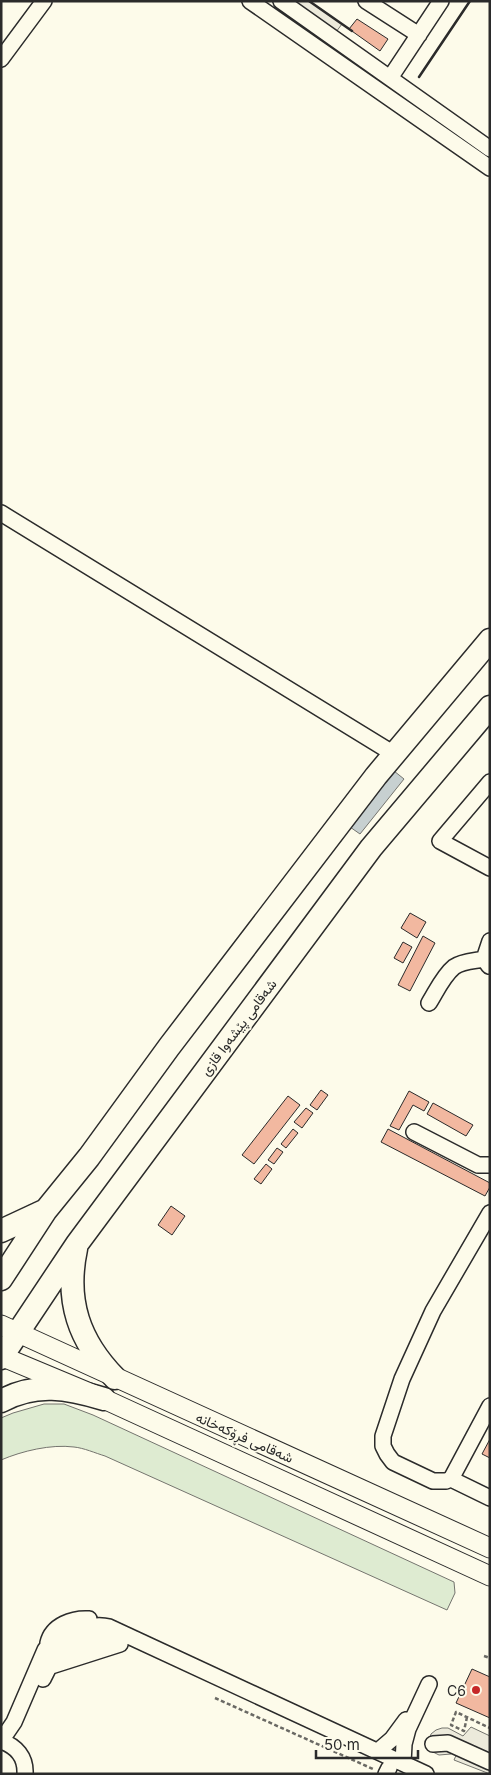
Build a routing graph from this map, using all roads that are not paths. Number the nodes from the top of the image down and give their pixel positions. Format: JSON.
{"nodes":[{"id":1,"x":44,"y":1,"type":"edge"},
{"id":2,"x":250,"y":1,"type":"edge"},
{"id":3,"x":281,"y":1,"type":"edge"},
{"id":4,"x":366,"y":1,"type":"edge"},
{"id":5,"x":441,"y":1,"type":"edge"},
{"id":6,"x":419,"y":35,"type":"junction"},
{"id":7,"x":1,"y":59,"type":"edge"},
{"id":8,"x":390,"y":78,"type":"junction"},
{"id":9,"x":490,"y":149,"type":"edge"},
{"id":10,"x":490,"y":168,"type":"edge"},
{"id":11,"x":1,"y":513,"type":"edge"},
{"id":12,"x":490,"y":640,"type":"edge"},
{"id":13,"x":490,"y":706,"type":"edge"},
{"id":14,"x":394,"y":754,"type":"junction"},
{"id":15,"x":490,"y":782,"type":"edge"},
{"id":16,"x":490,"y":868,"type":"edge"},
{"id":17,"x":490,"y":941,"type":"edge"},
{"id":18,"x":487,"y":963,"type":"edge"},
{"id":19,"x":429,"y":1003,"type":"dead end"},
{"id":20,"x":414,"y":1132,"type":"dead end"},
{"id":21,"x":490,"y":1165,"type":"edge"},
{"id":22,"x":46,"y":1210,"type":"junction"},
{"id":23,"x":490,"y":1213,"type":"edge"},
{"id":24,"x":1,"y":1231,"type":"edge"},
{"id":25,"x":77,"y":1244,"type":"junction"},
{"id":26,"x":1,"y":1279,"type":"edge"},
{"id":27,"x":9,"y":1329,"type":"edge"},
{"id":28,"x":2,"y":1357,"type":"edge"},
{"id":29,"x":115,"y":1378,"type":"junction"},
{"id":30,"x":104,"y":1399,"type":"junction"},
{"id":31,"x":1,"y":1401,"type":"edge"},
{"id":32,"x":490,"y":1406,"type":"edge"},
{"id":33,"x":451,"y":1479,"type":"junction"},
{"id":34,"x":490,"y":1498,"type":"edge"},
{"id":35,"x":490,"y":1548,"type":"edge"},
{"id":36,"x":490,"y":1576,"type":"edge"},
{"id":37,"x":427,"y":1684,"type":"dead end"},
{"id":38,"x":415,"y":1707,"type":"junction"},
{"id":39,"x":1,"y":1741,"type":"edge"},
{"id":40,"x":434,"y":1744,"type":"dead end"},
{"id":41,"x":15,"y":1748,"type":"junction"},
{"id":42,"x":378,"y":1752,"type":"junction"},
{"id":43,"x":486,"y":1765,"type":"edge"},
{"id":44,"x":391,"y":1770,"type":"edge"},
{"id":45,"x":25,"y":1774,"type":"edge"},
{"id":46,"x":426,"y":1774,"type":"edge"}],
"edges":[{"from":1,"to":7,"type":"street"},
{"from":2,"to":10,"type":"street"},
{"from":3,"to":8,"type":"street"},
{"from":4,"to":6,"type":"street"},
{"from":5,"to":6,"type":"street"},
{"from":6,"to":8,"type":"street"},
{"from":8,"to":9,"type":"street"},
{"from":11,"to":14,"type":"street"},
{"from":12,"to":14,"type":"highway"},
{"from":13,"to":25,"type":"highway","name":"شەقامی پێشەوا قازی"},
{"from":14,"to":22,"type":"highway"},
{"from":15,"to":16,"type":"street"},
{"from":17,"to":18,"type":"street"},
{"from":18,"to":19,"type":"street"},
{"from":20,"to":21,"type":"street"},
{"from":22,"to":24,"type":"highway"},
{"from":22,"to":26,"type":"highway"},
{"from":23,"to":33,"type":"street"},
{"from":25,"to":27,"type":"highway","name":"شەقامی پێشەوا قازی"},
{"from":25,"to":29,"type":"highway"},
{"from":27,"to":28,"type":"highway","name":"شەقامی پێشەوا قازی"},
{"from":27,"to":29,"type":"main road","name":"شەقامی فڕۆکەخانە"},
{"from":28,"to":30,"type":"main road","name":"شەقامی فڕۆکەخانە"},
{"from":29,"to":35,"type":"main road","name":"شەقامی فڕۆکەخانە"},
{"from":30,"to":31,"type":"highway"},
{"from":30,"to":36,"type":"main road","name":"شەقامی فڕۆکەخانە"},
{"from":32,"to":33,"type":"street"},
{"from":33,"to":34,"type":"street"},
{"from":37,"to":38,"type":"street"},
{"from":38,"to":42,"type":"street"},
{"from":38,"to":44,"type":"street"},
{"from":39,"to":41,"type":"street"},
{"from":39,"to":42,"type":"street"},
{"from":40,"to":43,"type":"street"},
{"from":41,"to":44,"type":"street"},
{"from":41,"to":45,"type":"street"},
{"from":42,"to":44,"type":"street"},
{"from":44,"to":46,"type":"street"}]}
